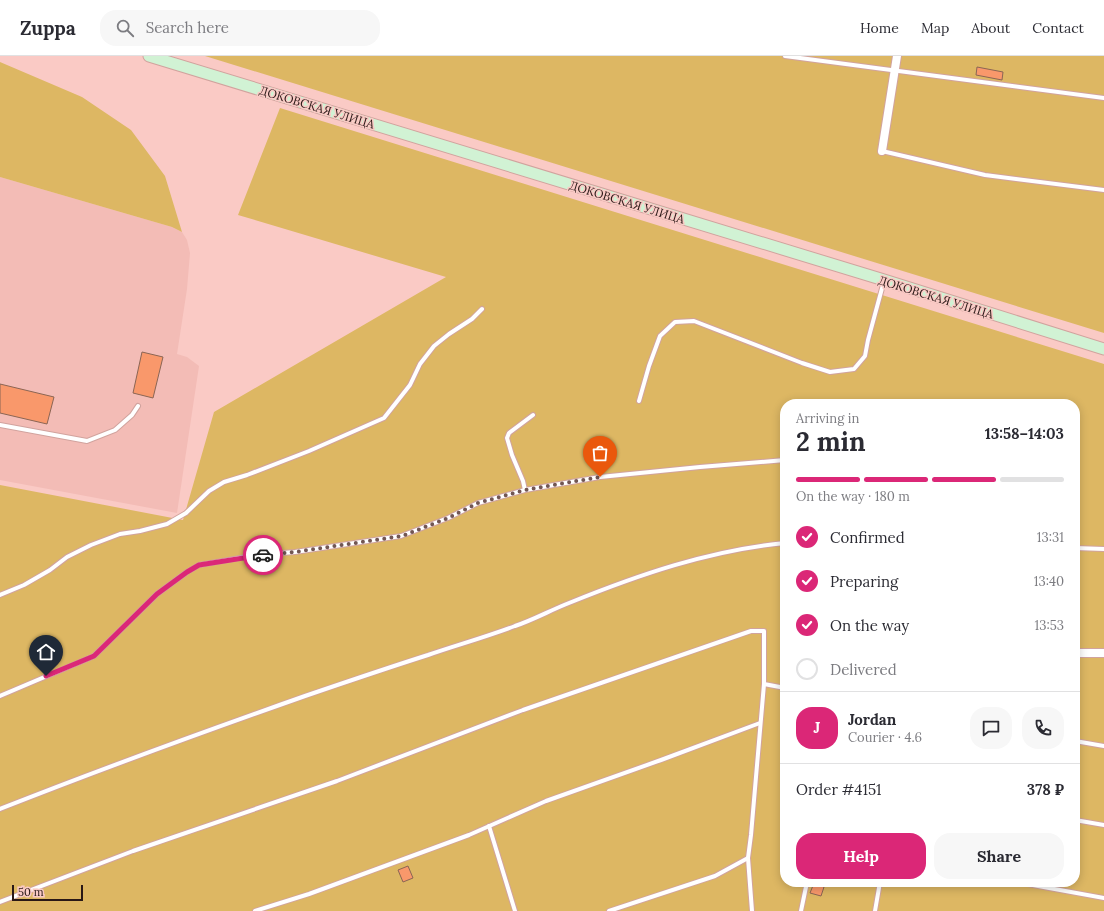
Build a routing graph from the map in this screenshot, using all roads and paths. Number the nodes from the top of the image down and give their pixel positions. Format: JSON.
{"nodes":[{"id":1,"x":149,"y":56,"type":"edge"},
{"id":2,"x":785,"y":56,"type":"edge"},
{"id":3,"x":897,"y":56,"type":"edge"},
{"id":4,"x":895,"y":72,"type":"junction"},
{"id":5,"x":1104,"y":98,"type":"edge"},
{"id":6,"x":882,"y":151,"type":"joint"},
{"id":7,"x":1104,"y":190,"type":"edge"},
{"id":8,"x":884,"y":280,"type":"junction"},
{"id":9,"x":482,"y":309,"type":"dead end"},
{"id":10,"x":1104,"y":349,"type":"edge"},
{"id":11,"x":639,"y":401,"type":"dead end"},
{"id":12,"x":138,"y":406,"type":"dead end"},
{"id":13,"x":533,"y":415,"type":"dead end"},
{"id":14,"x":0,"y":425,"type":"edge"},
{"id":15,"x":780,"y":460,"type":"edge"},
{"id":16,"x":525,"y":490,"type":"junction"},
{"id":17,"x":780,"y":543,"type":"edge"},
{"id":18,"x":1080,"y":548,"type":"edge"},
{"id":19,"x":1104,"y":550,"type":"edge"},
{"id":20,"x":0,"y":595,"type":"edge"},
{"id":21,"x":1080,"y":653,"type":"edge"},
{"id":22,"x":1104,"y":653,"type":"edge"},
{"id":23,"x":764,"y":684,"type":"junction"},
{"id":24,"x":780,"y":687,"type":"edge"},
{"id":25,"x":0,"y":696,"type":"edge"},
{"id":26,"x":760,"y":723,"type":"junction"},
{"id":27,"x":1080,"y":742,"type":"edge"},
{"id":28,"x":1104,"y":746,"type":"edge"},
{"id":29,"x":0,"y":809,"type":"edge"},
{"id":30,"x":1080,"y":821,"type":"edge"},
{"id":31,"x":1104,"y":825,"type":"edge"},
{"id":32,"x":489,"y":826,"type":"junction"},
{"id":33,"x":748,"y":858,"type":"junction"},
{"id":34,"x":806,"y":887,"type":"edge"},
{"id":35,"x":879,"y":887,"type":"edge"},
{"id":36,"x":1044,"y":887,"type":"edge"},
{"id":37,"x":1104,"y":898,"type":"edge"},
{"id":38,"x":0,"y":902,"type":"edge"},
{"id":39,"x":255,"y":911,"type":"edge"},
{"id":40,"x":515,"y":911,"type":"edge"},
{"id":41,"x":609,"y":911,"type":"edge"},
{"id":42,"x":752,"y":911,"type":"edge"},
{"id":43,"x":801,"y":911,"type":"edge"},
{"id":44,"x":875,"y":911,"type":"edge"}],
"edges":[{"from":1,"to":8,"type":"street","name":"ДОКОВСКАЯ УЛИЦА"},
{"from":2,"to":4,"type":"lane"},
{"from":3,"to":4,"type":"street"},
{"from":4,"to":5,"type":"lane"},
{"from":4,"to":6,"type":"street"},
{"from":6,"to":7,"type":"lane"},
{"from":8,"to":10,"type":"street","name":"ДОКОВСКАЯ УЛИЦА"},
{"from":8,"to":11,"type":"lane"},
{"from":9,"to":20,"type":"lane"},
{"from":12,"to":14,"type":"lane"},
{"from":13,"to":16,"type":"lane"},
{"from":15,"to":16,"type":"lane"},
{"from":16,"to":25,"type":"lane"},
{"from":17,"to":29,"type":"lane"},
{"from":18,"to":19,"type":"lane"},
{"from":21,"to":22,"type":"street"},
{"from":23,"to":24,"type":"lane"},
{"from":23,"to":26,"type":"lane"},
{"from":23,"to":38,"type":"lane"},
{"from":26,"to":32,"type":"lane"},
{"from":26,"to":33,"type":"lane"},
{"from":27,"to":28,"type":"lane"},
{"from":30,"to":31,"type":"lane"},
{"from":32,"to":39,"type":"lane"},
{"from":32,"to":40,"type":"lane"},
{"from":33,"to":41,"type":"lane"},
{"from":33,"to":42,"type":"lane"},
{"from":34,"to":43,"type":"lane"},
{"from":35,"to":44,"type":"lane"},
{"from":36,"to":37,"type":"lane"}]}
